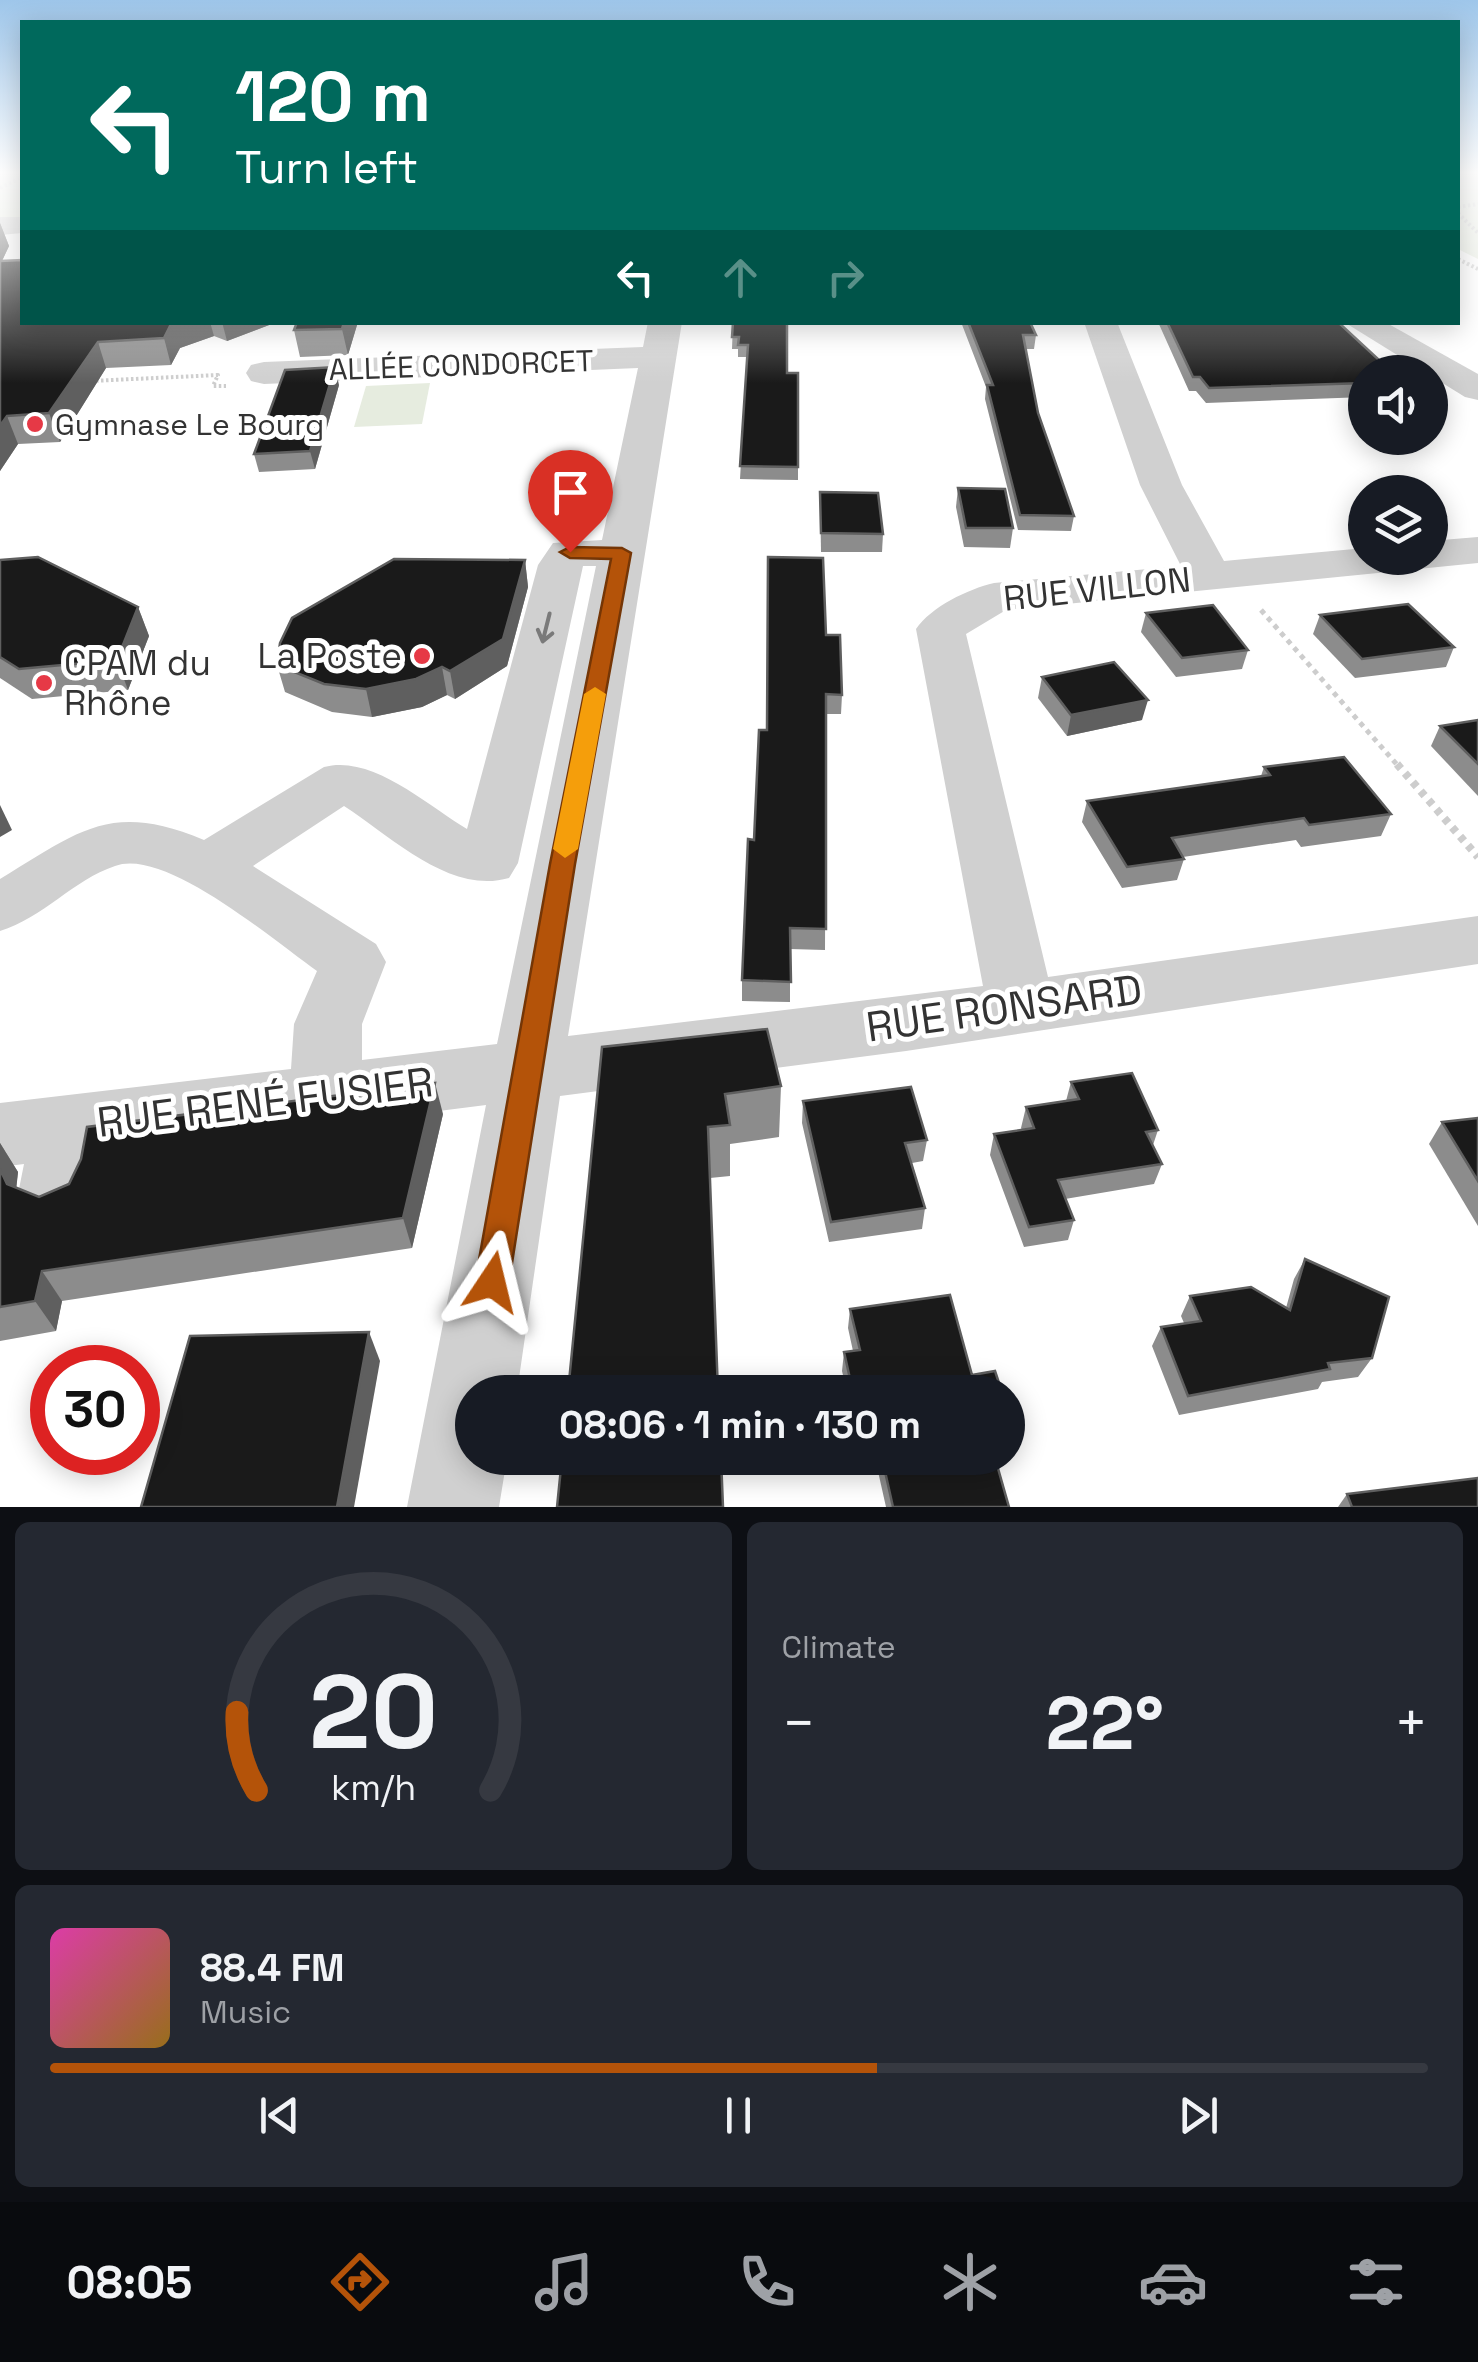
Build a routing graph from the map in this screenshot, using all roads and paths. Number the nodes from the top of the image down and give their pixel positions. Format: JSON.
{"nodes":[{"id":1,"x":1101,"y":325,"type":"edge"},
{"id":2,"x":1365,"y":325,"type":"edge"},
{"id":3,"x":662,"y":340,"type":"edge"},
{"id":4,"x":264,"y":373,"type":"dead end"},
{"id":5,"x":1478,"y":390,"type":"edge"},
{"id":6,"x":1478,"y":550,"type":"edge"},
{"id":7,"x":622,"y":553,"type":"junction"},
{"id":8,"x":1448,"y":553,"type":"edge"},
{"id":9,"x":1348,"y":564,"type":"edge"},
{"id":10,"x":1220,"y":576,"type":"junction"},
{"id":11,"x":1478,"y":857,"type":"edge"},
{"id":12,"x":208,"y":866,"type":"junction"},
{"id":13,"x":0,"y":908,"type":"edge"},
{"id":14,"x":1478,"y":940,"type":"edge"},
{"id":15,"x":1020,"y":1007,"type":"junction"},
{"id":16,"x":530,"y":1068,"type":"junction"},
{"id":17,"x":324,"y":1094,"type":"junction"},
{"id":18,"x":42,"y":1150,"type":"edge"},
{"id":19,"x":476,"y":1375,"type":"edge"},
{"id":20,"x":459,"y":1475,"type":"edge"},
{"id":21,"x":454,"y":1507,"type":"edge"}],
"edges":[{"from":1,"to":10,"type":"street"},
{"from":2,"to":5,"type":"street"},
{"from":3,"to":4,"type":"street","name":"ALLÉE CONDORCET"},
{"from":3,"to":7,"type":"street"},
{"from":6,"to":8,"type":"street"},
{"from":7,"to":12,"type":"street","one_way":true},
{"from":7,"to":16,"type":"street"},
{"from":9,"to":10,"type":"street","name":"RUE VILLON"},
{"from":10,"to":11,"type":"path"},
{"from":10,"to":15,"type":"street","name":"RUE VILLON"},
{"from":12,"to":13,"type":"street"},
{"from":12,"to":17,"type":"street"},
{"from":14,"to":15,"type":"street","name":"RUE RONSARD"},
{"from":15,"to":16,"type":"street","name":"RUE RONSARD"},
{"from":16,"to":17,"type":"street","name":"RUE RENÉ FUSIER"},
{"from":16,"to":19,"type":"street"},
{"from":17,"to":18,"type":"street","name":"RUE RENÉ FUSIER"},
{"from":20,"to":21,"type":"street"}]}
